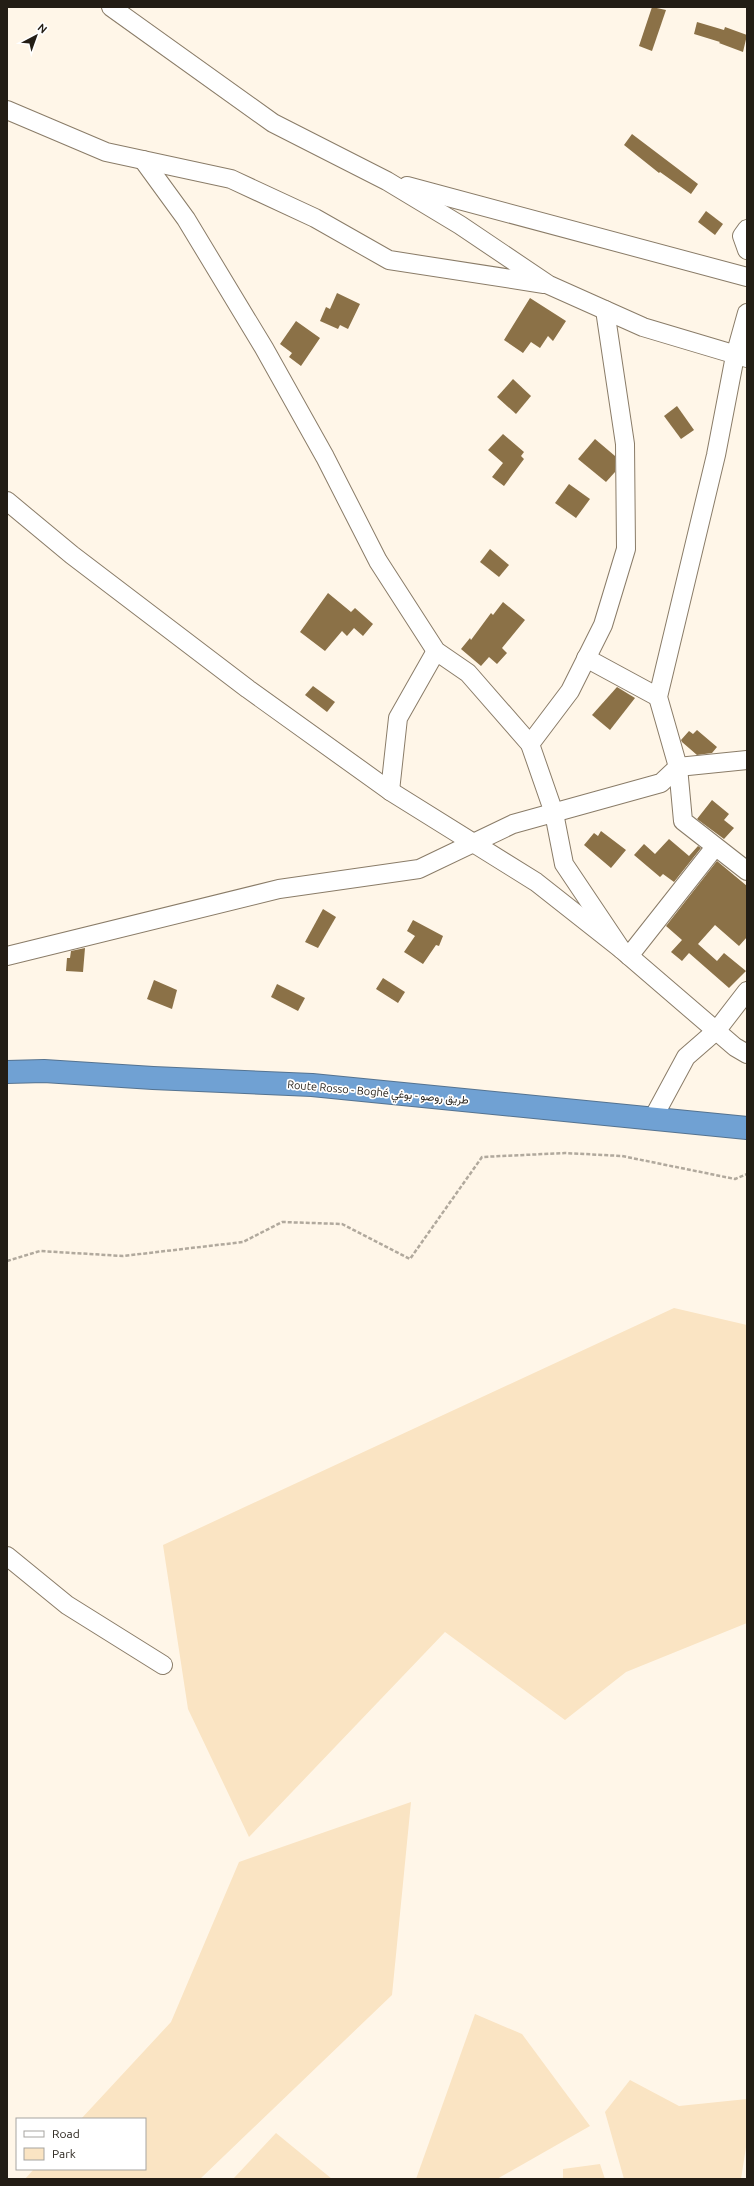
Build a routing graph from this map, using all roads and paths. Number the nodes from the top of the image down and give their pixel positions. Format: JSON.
{"nodes":[{"id":1,"x":110,"y":7,"type":"edge"},
{"id":2,"x":7,"y":110,"type":"edge"},
{"id":3,"x":143,"y":160,"type":"junction"},
{"id":4,"x":387,"y":181,"type":"junction"},
{"id":5,"x":747,"y":229,"type":"edge"},
{"id":6,"x":747,"y":250,"type":"edge"},
{"id":7,"x":747,"y":277,"type":"edge"},
{"id":8,"x":549,"y":284,"type":"junction"},
{"id":9,"x":605,"y":310,"type":"junction"},
{"id":10,"x":747,"y":313,"type":"edge"},
{"id":11,"x":741,"y":357,"type":"edge"},
{"id":12,"x":747,"y":370,"type":"edge"},
{"id":13,"x":7,"y":501,"type":"edge"},
{"id":14,"x":436,"y":651,"type":"junction"},
{"id":15,"x":586,"y":658,"type":"junction"},
{"id":16,"x":658,"y":697,"type":"junction"},
{"id":17,"x":530,"y":744,"type":"junction"},
{"id":18,"x":747,"y":760,"type":"edge"},
{"id":19,"x":678,"y":767,"type":"junction"},
{"id":20,"x":390,"y":791,"type":"junction"},
{"id":21,"x":554,"y":814,"type":"junction"},
{"id":22,"x":474,"y":843,"type":"junction"},
{"id":23,"x":715,"y":847,"type":"junction"},
{"id":24,"x":747,"y":871,"type":"edge"},
{"id":25,"x":624,"y":952,"type":"junction"},
{"id":26,"x":7,"y":956,"type":"edge"},
{"id":27,"x":747,"y":991,"type":"edge"},
{"id":28,"x":717,"y":1030,"type":"junction"},
{"id":29,"x":747,"y":1054,"type":"edge"},
{"id":30,"x":7,"y":1072,"type":"edge"},
{"id":31,"x":653,"y":1118,"type":"junction"},
{"id":32,"x":747,"y":1128,"type":"edge"},
{"id":33,"x":747,"y":1174,"type":"edge"},
{"id":34,"x":7,"y":1261,"type":"edge"},
{"id":35,"x":7,"y":1556,"type":"edge"},
{"id":36,"x":163,"y":1665,"type":"dead end"}],
"edges":[{"from":1,"to":4,"type":"street"},
{"from":2,"to":3,"type":"street"},
{"from":3,"to":8,"type":"street"},
{"from":3,"to":14,"type":"street"},
{"from":4,"to":7,"type":"street"},
{"from":4,"to":8,"type":"street"},
{"from":5,"to":6,"type":"street"},
{"from":8,"to":9,"type":"street"},
{"from":9,"to":11,"type":"street"},
{"from":9,"to":15,"type":"street"},
{"from":10,"to":11,"type":"street"},
{"from":11,"to":12,"type":"street"},
{"from":11,"to":16,"type":"street"},
{"from":13,"to":20,"type":"street"},
{"from":14,"to":17,"type":"street"},
{"from":14,"to":20,"type":"street"},
{"from":15,"to":16,"type":"street"},
{"from":15,"to":17,"type":"street"},
{"from":16,"to":19,"type":"street"},
{"from":17,"to":21,"type":"street"},
{"from":18,"to":19,"type":"street"},
{"from":19,"to":21,"type":"street"},
{"from":19,"to":23,"type":"street"},
{"from":20,"to":22,"type":"street"},
{"from":21,"to":22,"type":"street"},
{"from":21,"to":25,"type":"street"},
{"from":22,"to":25,"type":"street"},
{"from":22,"to":26,"type":"street"},
{"from":23,"to":24,"type":"street"},
{"from":23,"to":25,"type":"street"},
{"from":25,"to":28,"type":"street"},
{"from":27,"to":28,"type":"street"},
{"from":28,"to":29,"type":"street"},
{"from":28,"to":31,"type":"street"},
{"from":30,"to":31,"type":"highway","name":"Route Rosso - Boghé طريق روصو - بوغي"},
{"from":31,"to":32,"type":"highway","name":"Route Rosso - Boghé طريق روصو - بوغي"},
{"from":33,"to":34,"type":"path"},
{"from":35,"to":36,"type":"street"}]}
